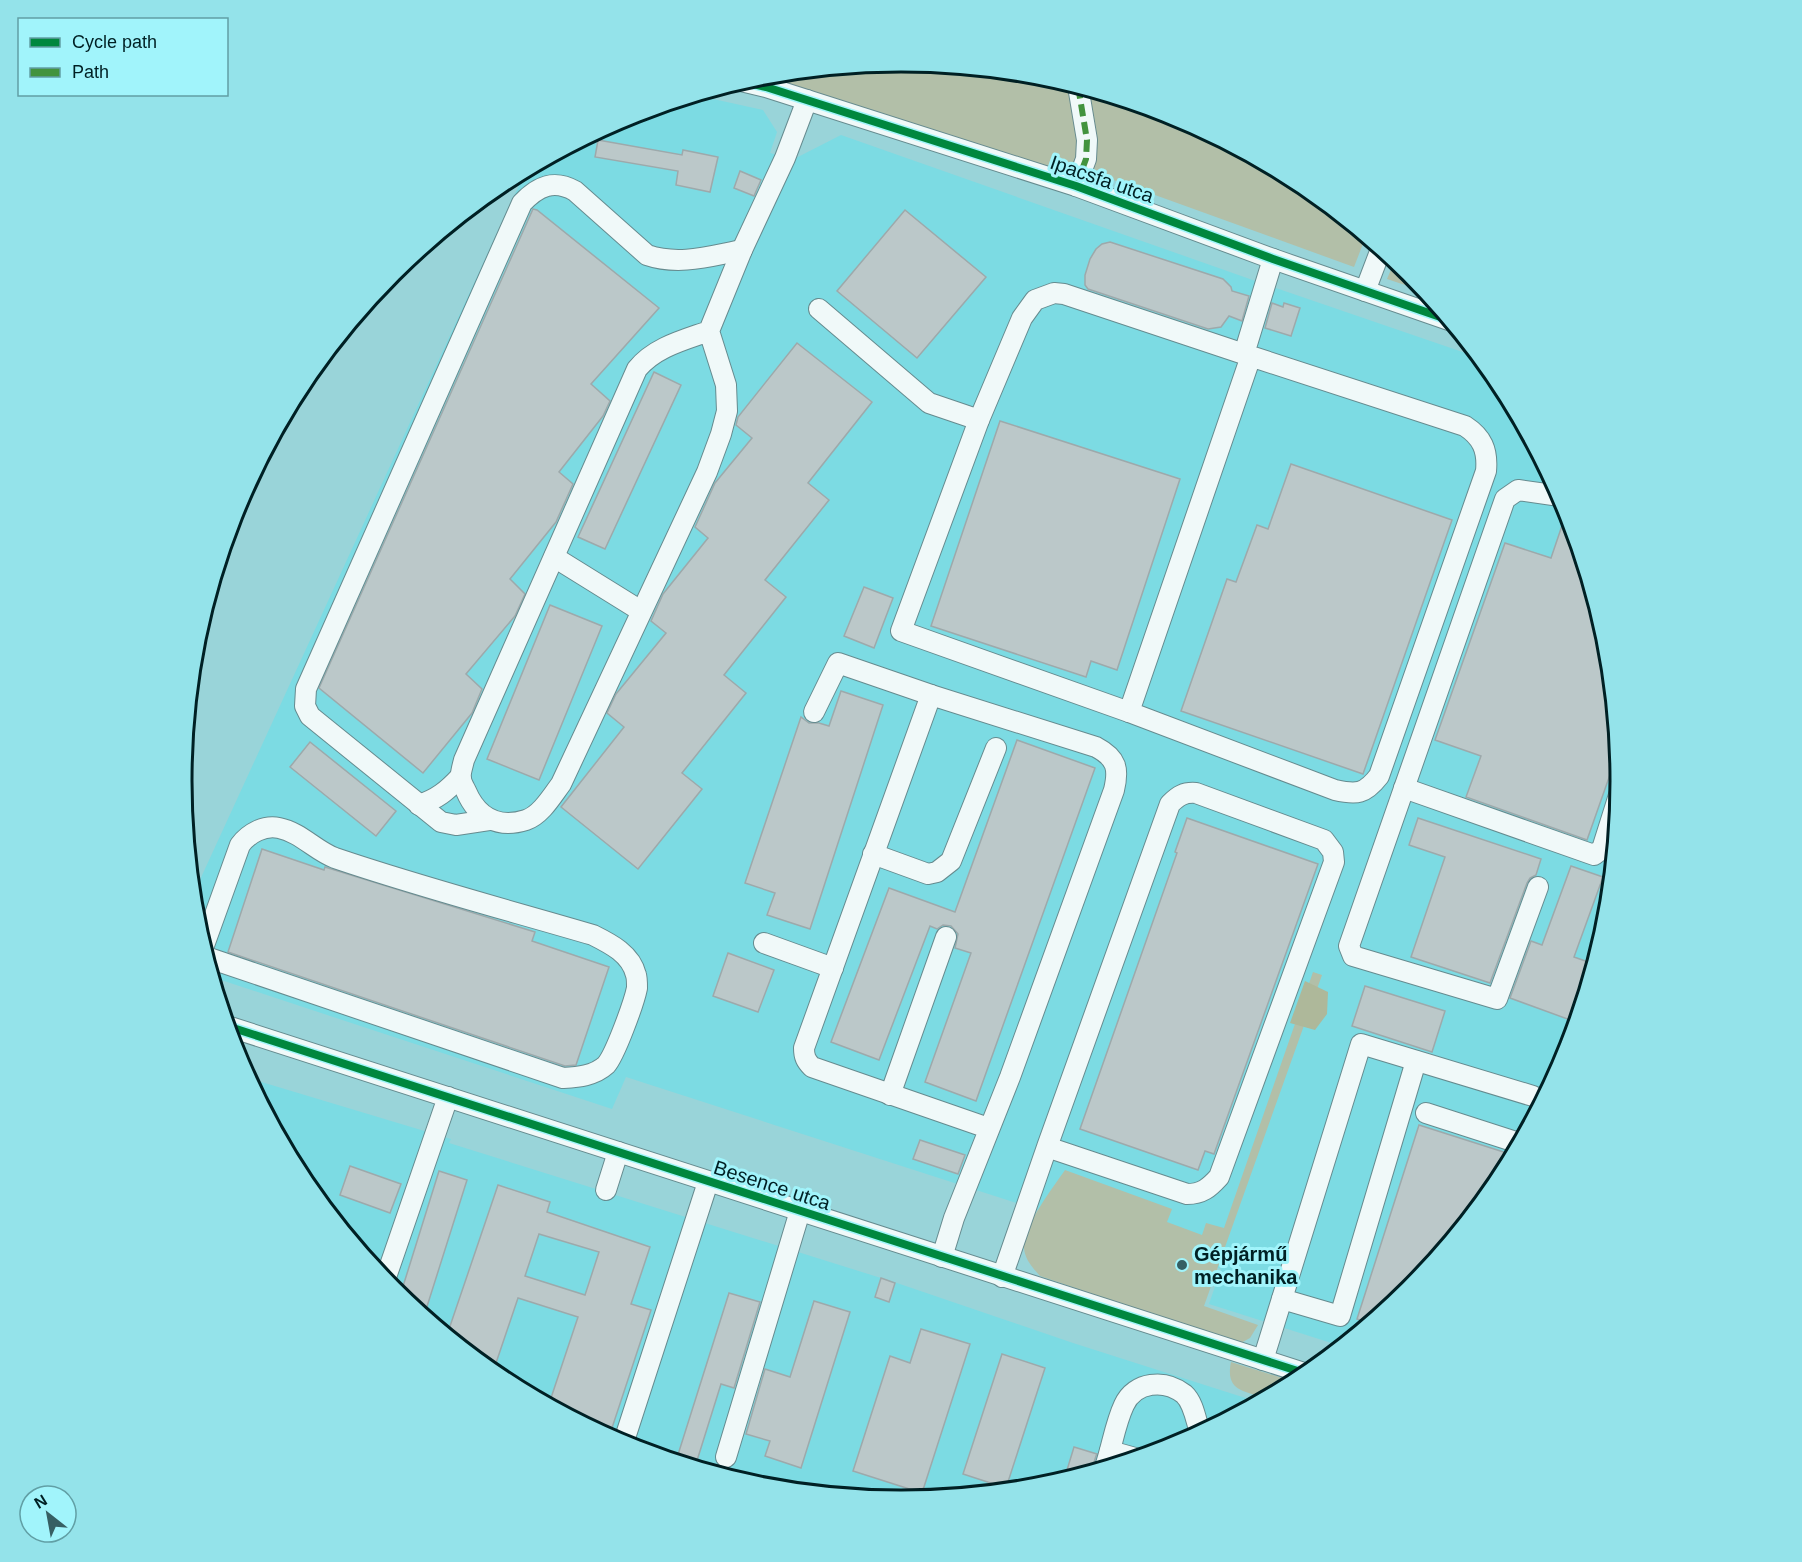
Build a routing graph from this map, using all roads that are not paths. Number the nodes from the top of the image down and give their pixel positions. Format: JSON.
{"nodes":[{"id":1,"x":774,"y":84,"type":"edge"},
{"id":2,"x":1079,"y":95,"type":"edge"},
{"id":3,"x":807,"y":100,"type":"junction"},
{"id":4,"x":1076,"y":186,"type":"junction"},
{"id":5,"x":742,"y":250,"type":"junction"},
{"id":6,"x":1378,"y":257,"type":"edge"},
{"id":7,"x":1273,"y":259,"type":"junction"},
{"id":8,"x":1365,"y":291,"type":"junction"},
{"id":9,"x":819,"y":309,"type":"dead end"},
{"id":10,"x":1435,"y":315,"type":"edge"},
{"id":11,"x":709,"y":331,"type":"junction"},
{"id":12,"x":1247,"y":355,"type":"junction"},
{"id":13,"x":979,"y":420,"type":"junction"},
{"id":14,"x":1549,"y":494,"type":"edge"},
{"id":15,"x":554,"y":557,"type":"junction"},
{"id":16,"x":641,"y":611,"type":"junction"},
{"id":17,"x":931,"y":695,"type":"junction"},
{"id":18,"x":814,"y":712,"type":"dead end"},
{"id":19,"x":1129,"y":712,"type":"junction"},
{"id":20,"x":996,"y":748,"type":"dead end"},
{"id":21,"x":460,"y":777,"type":"junction"},
{"id":22,"x":1404,"y":788,"type":"junction"},
{"id":23,"x":419,"y":805,"type":"junction"},
{"id":24,"x":489,"y":820,"type":"junction"},
{"id":25,"x":1608,"y":831,"type":"edge"},
{"id":26,"x":873,"y":854,"type":"junction"},
{"id":27,"x":1538,"y":887,"type":"dead end"},
{"id":28,"x":209,"y":932,"type":"edge"},
{"id":29,"x":946,"y":937,"type":"dead end"},
{"id":30,"x":764,"y":943,"type":"dead end"},
{"id":31,"x":215,"y":960,"type":"edge"},
{"id":32,"x":833,"y":968,"type":"junction"},
{"id":33,"x":240,"y":1035,"type":"edge"},
{"id":34,"x":1416,"y":1061,"type":"junction"},
{"id":35,"x":890,"y":1095,"type":"junction"},
{"id":36,"x":1533,"y":1096,"type":"dead end"},
{"id":37,"x":448,"y":1097,"type":"junction"},
{"id":38,"x":1426,"y":1113,"type":"dead end"},
{"id":39,"x":988,"y":1128,"type":"junction"},
{"id":40,"x":1512,"y":1141,"type":"edge"},
{"id":41,"x":1047,"y":1147,"type":"junction"},
{"id":42,"x":618,"y":1152,"type":"junction"},
{"id":43,"x":708,"y":1182,"type":"junction"},
{"id":44,"x":606,"y":1190,"type":"dead end"},
{"id":45,"x":800,"y":1211,"type":"junction"},
{"id":46,"x":942,"y":1257,"type":"junction"},
{"id":47,"x":389,"y":1270,"type":"edge"},
{"id":48,"x":1002,"y":1276,"type":"junction"},
{"id":49,"x":1282,"y":1299,"type":"junction"},
{"id":50,"x":1263,"y":1360,"type":"junction"},
{"id":51,"x":1296,"y":1370,"type":"edge"},
{"id":52,"x":1197,"y":1425,"type":"edge"},
{"id":53,"x":626,"y":1434,"type":"edge"},
{"id":54,"x":726,"y":1457,"type":"dead end"},
{"id":55,"x":1108,"y":1459,"type":"edge"}],
"edges":[{"from":1,"to":3,"type":"street","name":"Ipacsfa utca"},
{"from":2,"to":4,"type":"street"},
{"from":3,"to":4,"type":"street","name":"Ipacsfa utca"},
{"from":3,"to":5,"type":"street"},
{"from":4,"to":7,"type":"street","name":"Ipacsfa utca"},
{"from":5,"to":11,"type":"street"},
{"from":5,"to":23,"type":"street"},
{"from":6,"to":8,"type":"street"},
{"from":7,"to":8,"type":"street","name":"Ipacsfa utca"},
{"from":7,"to":12,"type":"street"},
{"from":8,"to":10,"type":"street","name":"Ipacsfa utca"},
{"from":9,"to":13,"type":"street"},
{"from":11,"to":15,"type":"street"},
{"from":11,"to":16,"type":"street"},
{"from":12,"to":13,"type":"street"},
{"from":12,"to":19,"type":"street"},
{"from":12,"to":19,"type":"street"},
{"from":13,"to":19,"type":"street"},
{"from":14,"to":22,"type":"street"},
{"from":15,"to":16,"type":"street"},
{"from":15,"to":21,"type":"street"},
{"from":16,"to":24,"type":"street"},
{"from":17,"to":18,"type":"street"},
{"from":17,"to":26,"type":"street"},
{"from":17,"to":39,"type":"street"},
{"from":20,"to":26,"type":"street"},
{"from":21,"to":23,"type":"street"},
{"from":21,"to":24,"type":"street"},
{"from":22,"to":25,"type":"street"},
{"from":22,"to":27,"type":"street"},
{"from":23,"to":24,"type":"street"},
{"from":26,"to":32,"type":"street"},
{"from":28,"to":31,"type":"street"},
{"from":29,"to":35,"type":"street"},
{"from":30,"to":32,"type":"street"},
{"from":32,"to":35,"type":"street"},
{"from":33,"to":37,"type":"street","name":"Besence utca"},
{"from":34,"to":36,"type":"street"},
{"from":34,"to":49,"type":"street"},
{"from":34,"to":49,"type":"street"},
{"from":35,"to":39,"type":"street"},
{"from":37,"to":42,"type":"street","name":"Besence utca"},
{"from":37,"to":47,"type":"street"},
{"from":38,"to":40,"type":"street"},
{"from":39,"to":46,"type":"street"},
{"from":41,"to":41,"type":"street"},
{"from":41,"to":48,"type":"street"},
{"from":42,"to":43,"type":"street","name":"Besence utca"},
{"from":42,"to":44,"type":"street"},
{"from":43,"to":45,"type":"street","name":"Besence utca"},
{"from":43,"to":53,"type":"street"},
{"from":45,"to":46,"type":"street","name":"Besence utca"},
{"from":45,"to":54,"type":"street"},
{"from":46,"to":48,"type":"street","name":"Besence utca"},
{"from":48,"to":50,"type":"street","name":"Besence utca"},
{"from":49,"to":50,"type":"street"},
{"from":50,"to":51,"type":"street","name":"Besence utca"},
{"from":52,"to":55,"type":"street"}]}
